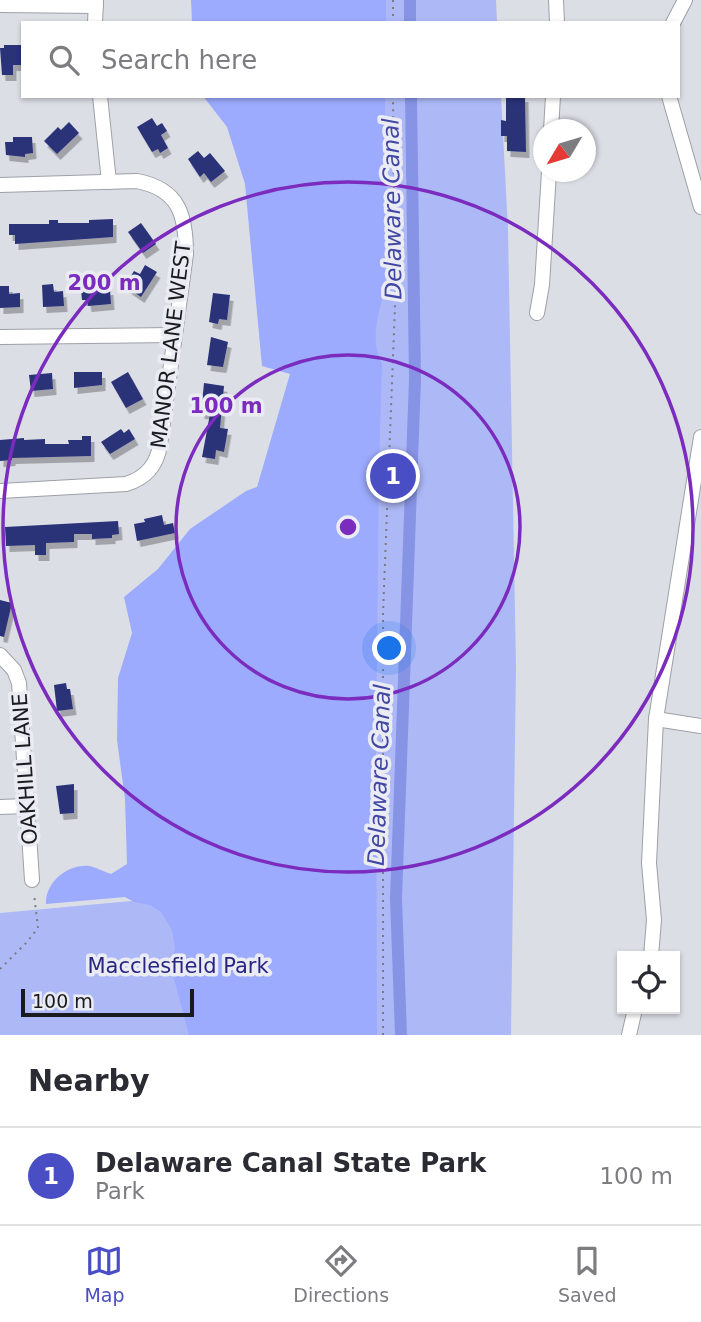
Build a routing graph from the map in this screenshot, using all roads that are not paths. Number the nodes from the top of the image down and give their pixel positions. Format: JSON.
{"nodes":[{"id":1,"x":556,"y":0,"type":"edge"},
{"id":2,"x":685,"y":0,"type":"edge"},
{"id":3,"x":96,"y":3,"type":"edge"},
{"id":4,"x":0,"y":5,"type":"edge"},
{"id":5,"x":95,"y":21,"type":"edge"},
{"id":6,"x":557,"y":21,"type":"edge"},
{"id":7,"x":674,"y":21,"type":"edge"},
{"id":8,"x":100,"y":98,"type":"edge"},
{"id":9,"x":553,"y":98,"type":"edge"},
{"id":10,"x":670,"y":98,"type":"edge"},
{"id":11,"x":552,"y":119,"type":"edge"},
{"id":12,"x":108,"y":182,"type":"junction"},
{"id":13,"x":548,"y":182,"type":"edge"},
{"id":14,"x":0,"y":185,"type":"edge"},
{"id":15,"x":701,"y":207,"type":"edge"},
{"id":16,"x":537,"y":313,"type":"dead end"},
{"id":17,"x":174,"y":335,"type":"junction"},
{"id":18,"x":0,"y":337,"type":"edge"},
{"id":19,"x":701,"y":437,"type":"edge"},
{"id":20,"x":0,"y":491,"type":"edge"},
{"id":21,"x":4,"y":658,"type":"edge"},
{"id":22,"x":656,"y":719,"type":"junction"},
{"id":23,"x":701,"y":726,"type":"edge"},
{"id":24,"x":26,"y":806,"type":"junction"},
{"id":25,"x":0,"y":807,"type":"edge"},
{"id":26,"x":33,"y":880,"type":"road end"},
{"id":27,"x":651,"y":951,"type":"edge"},
{"id":28,"x":634,"y":1014,"type":"edge"},
{"id":29,"x":629,"y":1035,"type":"edge"}],
"edges":[{"from":1,"to":6,"type":"street"},
{"from":2,"to":7,"type":"street"},
{"from":3,"to":4,"type":"street"},
{"from":3,"to":5,"type":"street"},
{"from":8,"to":12,"type":"street"},
{"from":9,"to":11,"type":"street"},
{"from":10,"to":15,"type":"street"},
{"from":12,"to":14,"type":"street","name":"MANOR LANE WEST"},
{"from":12,"to":17,"type":"street","name":"MANOR LANE WEST"},
{"from":13,"to":16,"type":"street"},
{"from":17,"to":18,"type":"street"},
{"from":17,"to":20,"type":"street","name":"MANOR LANE WEST"},
{"from":19,"to":22,"type":"street"},
{"from":21,"to":24,"type":"street","name":"OAKHILL LANE"},
{"from":22,"to":23,"type":"street"},
{"from":22,"to":27,"type":"street"},
{"from":24,"to":25,"type":"street"},
{"from":24,"to":26,"type":"street","name":"OAKHILL LANE"},
{"from":28,"to":29,"type":"street"}]}
